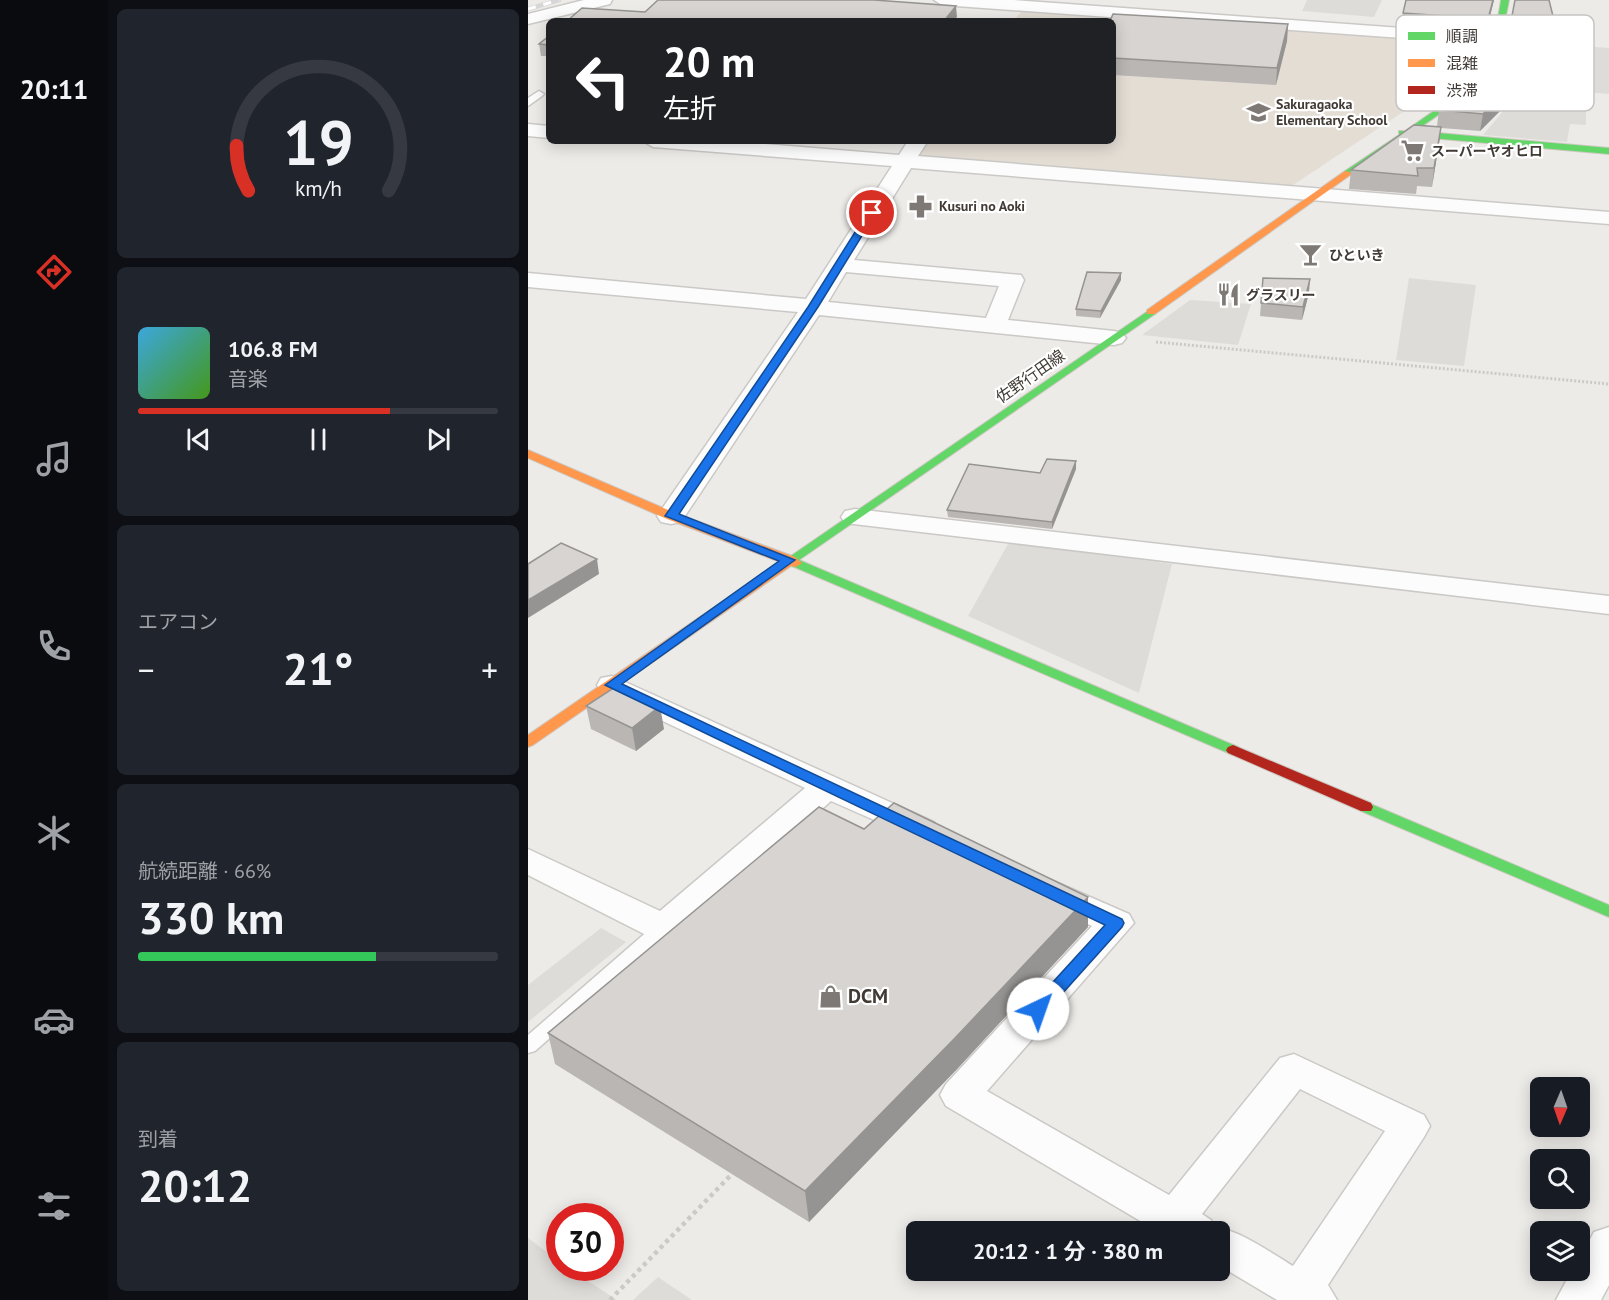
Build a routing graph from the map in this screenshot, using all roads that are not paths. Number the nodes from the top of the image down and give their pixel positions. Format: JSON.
{"nodes":[{"id":1,"x":603,"y":0,"type":"edge"},
{"id":2,"x":942,"y":0,"type":"edge"},
{"id":3,"x":1505,"y":0,"type":"edge"},
{"id":4,"x":1014,"y":3,"type":"edge"},
{"id":5,"x":1503,"y":15,"type":"edge"},
{"id":6,"x":1004,"y":18,"type":"edge"},
{"id":7,"x":528,"y":19,"type":"edge"},
{"id":8,"x":1396,"y":32,"type":"edge"},
{"id":9,"x":539,"y":94,"type":"dead end"},
{"id":10,"x":528,"y":103,"type":"edge"},
{"id":11,"x":1434,"y":111,"type":"edge"},
{"id":12,"x":528,"y":130,"type":"edge"},
{"id":13,"x":546,"y":132,"type":"edge"},
{"id":14,"x":1402,"y":133,"type":"junction"},
{"id":15,"x":689,"y":144,"type":"edge"},
{"id":16,"x":916,"y":144,"type":"edge"},
{"id":17,"x":1609,"y":151,"type":"edge"},
{"id":18,"x":904,"y":162,"type":"junction"},
{"id":19,"x":1316,"y":195,"type":"junction"},
{"id":20,"x":1609,"y":218,"type":"edge"},
{"id":21,"x":840,"y":265,"type":"junction"},
{"id":22,"x":528,"y":280,"type":"edge"},
{"id":23,"x":813,"y":307,"type":"junction"},
{"id":24,"x":994,"y":326,"type":"junction"},
{"id":25,"x":1114,"y":338,"type":"junction"},
{"id":26,"x":528,"y":453,"type":"edge"},
{"id":27,"x":671,"y":516,"type":"junction"},
{"id":28,"x":855,"y":517,"type":"junction"},
{"id":29,"x":789,"y":560,"type":"junction"},
{"id":30,"x":1609,"y":605,"type":"edge"},
{"id":31,"x":612,"y":685,"type":"junction"},
{"id":32,"x":528,"y":741,"type":"edge"},
{"id":33,"x":829,"y":785,"type":"junction"},
{"id":34,"x":957,"y":847,"type":"edge"},
{"id":35,"x":528,"y":861,"type":"edge"},
{"id":36,"x":1021,"y":877,"type":"edge"},
{"id":37,"x":1609,"y":910,"type":"edge"},
{"id":38,"x":663,"y":928,"type":"junction"},
{"id":39,"x":528,"y":1046,"type":"edge"},
{"id":40,"x":1178,"y":1221,"type":"edge"},
{"id":41,"x":1188,"y":1221,"type":"edge"},
{"id":42,"x":1609,"y":1245,"type":"edge"},
{"id":43,"x":1230,"y":1251,"type":"edge"},
{"id":44,"x":1308,"y":1296,"type":"edge"},
{"id":45,"x":1578,"y":1300,"type":"edge"}],
"edges":[{"from":1,"to":7,"type":"street"},
{"from":2,"to":4,"type":"street"},
{"from":3,"to":5,"type":"main road","name":"佐野行田線"},
{"from":4,"to":6,"type":"street"},
{"from":4,"to":8,"type":"street"},
{"from":9,"to":10,"type":"lane"},
{"from":11,"to":14,"type":"main road","name":"佐野行田線"},
{"from":12,"to":13,"type":"street"},
{"from":14,"to":17,"type":"main road"},
{"from":14,"to":19,"type":"main road","name":"佐野行田線"},
{"from":15,"to":18,"type":"street"},
{"from":16,"to":18,"type":"street"},
{"from":18,"to":19,"type":"street"},
{"from":18,"to":21,"type":"street"},
{"from":19,"to":20,"type":"street"},
{"from":19,"to":25,"type":"main road","name":"佐野行田線"},
{"from":21,"to":23,"type":"street"},
{"from":21,"to":24,"type":"street"},
{"from":22,"to":23,"type":"street"},
{"from":23,"to":24,"type":"street"},
{"from":23,"to":27,"type":"street"},
{"from":24,"to":25,"type":"street"},
{"from":25,"to":28,"type":"main road","name":"佐野行田線"},
{"from":26,"to":27,"type":"main road"},
{"from":27,"to":29,"type":"main road"},
{"from":28,"to":29,"type":"main road","name":"佐野行田線"},
{"from":28,"to":30,"type":"street"},
{"from":29,"to":31,"type":"main road","name":"佐野行田線"},
{"from":29,"to":37,"type":"main road"},
{"from":31,"to":32,"type":"main road","name":"佐野行田線"},
{"from":31,"to":33,"type":"street"},
{"from":33,"to":34,"type":"street"},
{"from":33,"to":38,"type":"street"},
{"from":35,"to":38,"type":"street"},
{"from":36,"to":40,"type":"street"},
{"from":38,"to":39,"type":"lane"},
{"from":41,"to":44,"type":"street"},
{"from":42,"to":45,"type":"street"},
{"from":43,"to":44,"type":"street"}]}
